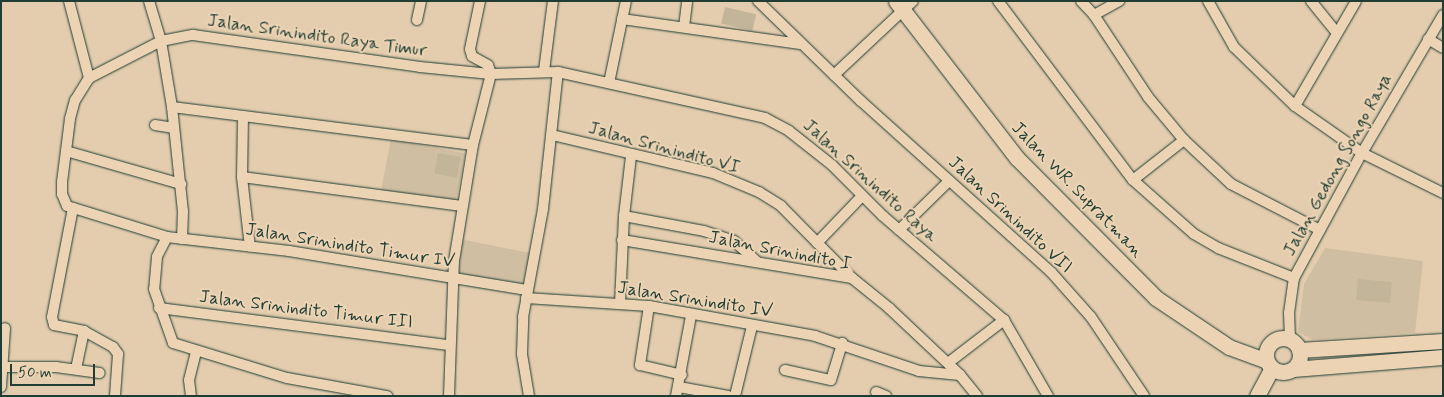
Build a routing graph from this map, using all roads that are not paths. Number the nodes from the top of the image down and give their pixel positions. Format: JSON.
{"nodes":[{"id":1,"x":68,"y":1,"type":"edge"},
{"id":2,"x":148,"y":1,"type":"edge"},
{"id":3,"x":421,"y":1,"type":"edge"},
{"id":4,"x":480,"y":1,"type":"edge"},
{"id":5,"x":554,"y":1,"type":"edge"},
{"id":6,"x":626,"y":1,"type":"edge"},
{"id":7,"x":687,"y":1,"type":"edge"},
{"id":8,"x":758,"y":1,"type":"edge"},
{"id":9,"x":998,"y":1,"type":"edge"},
{"id":10,"x":1081,"y":1,"type":"edge"},
{"id":11,"x":1119,"y":1,"type":"edge"},
{"id":12,"x":1208,"y":1,"type":"edge"},
{"id":13,"x":1311,"y":1,"type":"edge"},
{"id":14,"x":1356,"y":1,"type":"edge"},
{"id":15,"x":904,"y":4,"type":"edge"},
{"id":16,"x":1098,"y":9,"type":"edge"},
{"id":17,"x":1443,"y":15,"type":"edge"},
{"id":18,"x":622,"y":19,"type":"junction"},
{"id":19,"x":417,"y":20,"type":"dead end"},
{"id":20,"x":684,"y":27,"type":"junction"},
{"id":21,"x":1336,"y":32,"type":"junction"},
{"id":22,"x":1428,"y":39,"type":"junction"},
{"id":23,"x":161,"y":41,"type":"junction"},
{"id":24,"x":800,"y":44,"type":"junction"},
{"id":25,"x":1443,"y":48,"type":"edge"},
{"id":26,"x":544,"y":71,"type":"junction"},
{"id":27,"x":558,"y":72,"type":"junction"},
{"id":28,"x":491,"y":74,"type":"junction"},
{"id":29,"x":834,"y":75,"type":"junction"},
{"id":30,"x":88,"y":78,"type":"junction"},
{"id":31,"x":609,"y":83,"type":"junction"},
{"id":32,"x":1295,"y":106,"type":"junction"},
{"id":33,"x":172,"y":107,"type":"junction"},
{"id":34,"x":243,"y":116,"type":"junction"},
{"id":35,"x":155,"y":125,"type":"dead end"},
{"id":36,"x":174,"y":128,"type":"junction"},
{"id":37,"x":552,"y":135,"type":"junction"},
{"id":38,"x":1184,"y":140,"type":"junction"},
{"id":39,"x":473,"y":145,"type":"junction"},
{"id":40,"x":66,"y":150,"type":"junction"},
{"id":41,"x":1362,"y":153,"type":"junction"},
{"id":42,"x":631,"y":156,"type":"junction"},
{"id":43,"x":242,"y":177,"type":"junction"},
{"id":44,"x":1134,"y":180,"type":"junction"},
{"id":45,"x":949,"y":181,"type":"junction"},
{"id":46,"x":181,"y":184,"type":"junction"},
{"id":47,"x":1443,"y":194,"type":"edge"},
{"id":48,"x":862,"y":196,"type":"junction"},
{"id":49,"x":462,"y":206,"type":"junction"},
{"id":50,"x":73,"y":208,"type":"junction"},
{"id":51,"x":624,"y":216,"type":"junction"},
{"id":52,"x":899,"y":230,"type":"junction"},
{"id":53,"x":1320,"y":230,"type":"junction"},
{"id":54,"x":167,"y":237,"type":"junction"},
{"id":55,"x":182,"y":239,"type":"junction"},
{"id":56,"x":622,"y":240,"type":"junction"},
{"id":57,"x":817,"y":243,"type":"junction"},
{"id":58,"x":250,"y":247,"type":"junction"},
{"id":59,"x":756,"y":261,"type":"junction"},
{"id":60,"x":452,"y":278,"type":"junction"},
{"id":61,"x":852,"y":278,"type":"junction"},
{"id":62,"x":1294,"y":278,"type":"junction"},
{"id":63,"x":527,"y":294,"type":"junction"},
{"id":64,"x":620,"y":304,"type":"junction"},
{"id":65,"x":649,"y":306,"type":"junction"},
{"id":66,"x":159,"y":308,"type":"junction"},
{"id":67,"x":691,"y":316,"type":"junction"},
{"id":68,"x":1004,"y":320,"type":"junction"},
{"id":69,"x":752,"y":326,"type":"junction"},
{"id":70,"x":5,"y":328,"type":"dead end"},
{"id":71,"x":84,"y":331,"type":"junction"},
{"id":72,"x":1443,"y":341,"type":"edge"},
{"id":73,"x":842,"y":343,"type":"junction"},
{"id":74,"x":449,"y":344,"type":"junction"},
{"id":75,"x":1295,"y":345,"type":"junction"},
{"id":76,"x":196,"y":352,"type":"junction"},
{"id":77,"x":1443,"y":357,"type":"edge"},
{"id":78,"x":948,"y":363,"type":"junction"},
{"id":79,"x":1270,"y":365,"type":"junction"},
{"id":80,"x":3,"y":367,"type":"junction"},
{"id":81,"x":76,"y":368,"type":"junction"},
{"id":82,"x":1292,"y":369,"type":"junction"},
{"id":83,"x":785,"y":370,"type":"dead end"},
{"id":84,"x":100,"y":373,"type":"dead end"},
{"id":85,"x":682,"y":375,"type":"junction"},
{"id":86,"x":960,"y":375,"type":"junction"},
{"id":87,"x":1,"y":387,"type":"edge"},
{"id":88,"x":678,"y":391,"type":"edge"},
{"id":89,"x":115,"y":396,"type":"edge"},
{"id":90,"x":191,"y":396,"type":"edge"},
{"id":91,"x":387,"y":396,"type":"edge"},
{"id":92,"x":449,"y":396,"type":"edge"},
{"id":93,"x":529,"y":396,"type":"edge"},
{"id":94,"x":728,"y":396,"type":"edge"},
{"id":95,"x":735,"y":396,"type":"edge"},
{"id":96,"x":977,"y":396,"type":"edge"},
{"id":97,"x":1048,"y":396,"type":"edge"},
{"id":98,"x":1144,"y":396,"type":"edge"},
{"id":99,"x":1257,"y":396,"type":"edge"}],
"edges":[{"from":1,"to":30,"type":"street"},
{"from":2,"to":23,"type":"street"},
{"from":3,"to":19,"type":"street"},
{"from":4,"to":28,"type":"street"},
{"from":5,"to":26,"type":"street"},
{"from":6,"to":18,"type":"street"},
{"from":7,"to":20,"type":"street"},
{"from":8,"to":24,"type":"street","name":"Jalan Srinindito VII"},
{"from":9,"to":44,"type":"street"},
{"from":10,"to":16,"type":"street"},
{"from":11,"to":16,"type":"street"},
{"from":12,"to":32,"type":"street"},
{"from":13,"to":21,"type":"street"},
{"from":14,"to":21,"type":"street"},
{"from":15,"to":29,"type":"street"},
{"from":15,"to":79,"type":"main road","name":"Jalan WR. Supratman"},
{"from":16,"to":38,"type":"street"},
{"from":17,"to":22,"type":"street","name":"Jalan Gedong Songo Raya"},
{"from":18,"to":20,"type":"street"},
{"from":18,"to":31,"type":"street"},
{"from":20,"to":24,"type":"street"},
{"from":21,"to":32,"type":"street"},
{"from":22,"to":25,"type":"street"},
{"from":22,"to":41,"type":"street","name":"Jalan Gedong Songo Raya"},
{"from":23,"to":28,"type":"street","name":"Jalan Srinindito Raya Timur"},
{"from":23,"to":30,"type":"street","name":"Jalan Srinindito Raya Timur"},
{"from":23,"to":33,"type":"street"},
{"from":24,"to":29,"type":"street","name":"Jalan Srinindito VII"},
{"from":26,"to":27,"type":"street","name":"Jalan Srinindito Raya"},
{"from":26,"to":28,"type":"street","name":"Jalan Srinindito Raya"},
{"from":27,"to":31,"type":"street","name":"Jalan Srinindito Raya"},
{"from":27,"to":37,"type":"street"},
{"from":28,"to":39,"type":"street"},
{"from":29,"to":45,"type":"street","name":"Jalan Srinindito VII"},
{"from":30,"to":40,"type":"street"},
{"from":31,"to":48,"type":"street","name":"Jalan Srinindito Raya"},
{"from":32,"to":41,"type":"street"},
{"from":33,"to":34,"type":"street"},
{"from":33,"to":36,"type":"street"},
{"from":34,"to":39,"type":"street"},
{"from":34,"to":43,"type":"street"},
{"from":35,"to":36,"type":"street"},
{"from":36,"to":46,"type":"street"},
{"from":37,"to":42,"type":"street","name":"Jalan Srinindito VI"},
{"from":37,"to":63,"type":"street"},
{"from":38,"to":44,"type":"street"},
{"from":38,"to":53,"type":"street"},
{"from":39,"to":49,"type":"street"},
{"from":40,"to":46,"type":"street"},
{"from":40,"to":50,"type":"street"},
{"from":41,"to":47,"type":"street"},
{"from":41,"to":53,"type":"street","name":"Jalan Gedong Songo Raya"},
{"from":42,"to":51,"type":"street"},
{"from":42,"to":57,"type":"street","name":"Jalan Srinindito VI"},
{"from":43,"to":49,"type":"street"},
{"from":43,"to":58,"type":"street"},
{"from":44,"to":62,"type":"street"},
{"from":45,"to":52,"type":"street"},
{"from":45,"to":98,"type":"street","name":"Jalan Srinindito VII"},
{"from":46,"to":55,"type":"street"},
{"from":48,"to":52,"type":"street","name":"Jalan Srinindito Raya"},
{"from":48,"to":57,"type":"street"},
{"from":49,"to":60,"type":"street"},
{"from":50,"to":54,"type":"street","name":"Jalan Srinindito Timur IV"},
{"from":50,"to":71,"type":"street"},
{"from":51,"to":56,"type":"street"},
{"from":51,"to":59,"type":"street"},
{"from":52,"to":68,"type":"street","name":"Jalan Srinindito Raya"},
{"from":53,"to":62,"type":"street","name":"Jalan Gedong Songo Raya"},
{"from":54,"to":55,"type":"street","name":"Jalan Srinindito Timur IV"},
{"from":54,"to":66,"type":"street"},
{"from":55,"to":58,"type":"street","name":"Jalan Srinindito Timur IV"},
{"from":56,"to":59,"type":"street","name":"Jalan Srinindito I"},
{"from":56,"to":64,"type":"street"},
{"from":57,"to":61,"type":"street","name":"Jalan Srinindito VI"},
{"from":58,"to":60,"type":"street","name":"Jalan Srinindito Timur IV"},
{"from":59,"to":61,"type":"street","name":"Jalan Srinindito I"},
{"from":60,"to":63,"type":"street","name":"Jalan Srinindito Timur IV"},
{"from":60,"to":74,"type":"street"},
{"from":61,"to":78,"type":"street","name":"Jalan Srinindito I"},
{"from":62,"to":75,"type":"street","name":"Jalan Gedong Songo Raya"},
{"from":63,"to":64,"type":"street","name":"Jalan Srinindito IV"},
{"from":63,"to":93,"type":"street"},
{"from":64,"to":65,"type":"street","name":"Jalan Srinindito IV"},
{"from":65,"to":67,"type":"street","name":"Jalan Srinindito IV"},
{"from":65,"to":85,"type":"street"},
{"from":66,"to":74,"type":"street","name":"Jalan Srinindito Timur III"},
{"from":66,"to":76,"type":"street"},
{"from":67,"to":69,"type":"street","name":"Jalan Srinindito IV"},
{"from":67,"to":85,"type":"street"},
{"from":68,"to":78,"type":"street"},
{"from":68,"to":97,"type":"street","name":"Jalan Srinindito Raya"},
{"from":69,"to":73,"type":"street","name":"Jalan Srinindito IV"},
{"from":69,"to":95,"type":"street"},
{"from":70,"to":80,"type":"street"},
{"from":71,"to":81,"type":"street"},
{"from":71,"to":89,"type":"street"},
{"from":72,"to":75,"type":"main road"},
{"from":73,"to":83,"type":"street"},
{"from":73,"to":86,"type":"street","name":"Jalan Srinindito IV"},
{"from":74,"to":92,"type":"street"},
{"from":75,"to":79,"type":"main road"},
{"from":75,"to":82,"type":"main road"},
{"from":76,"to":90,"type":"street"},
{"from":76,"to":91,"type":"street"},
{"from":77,"to":82,"type":"main road"},
{"from":78,"to":86,"type":"street","name":"Jalan Srinindito I"},
{"from":79,"to":82,"type":"main road"},
{"from":79,"to":99,"type":"main road"},
{"from":80,"to":81,"type":"street"},
{"from":80,"to":87,"type":"street"},
{"from":81,"to":84,"type":"street"},
{"from":85,"to":88,"type":"street"},
{"from":86,"to":96,"type":"street","name":"Jalan Srinindito I"},
{"from":88,"to":94,"type":"street"}]}
